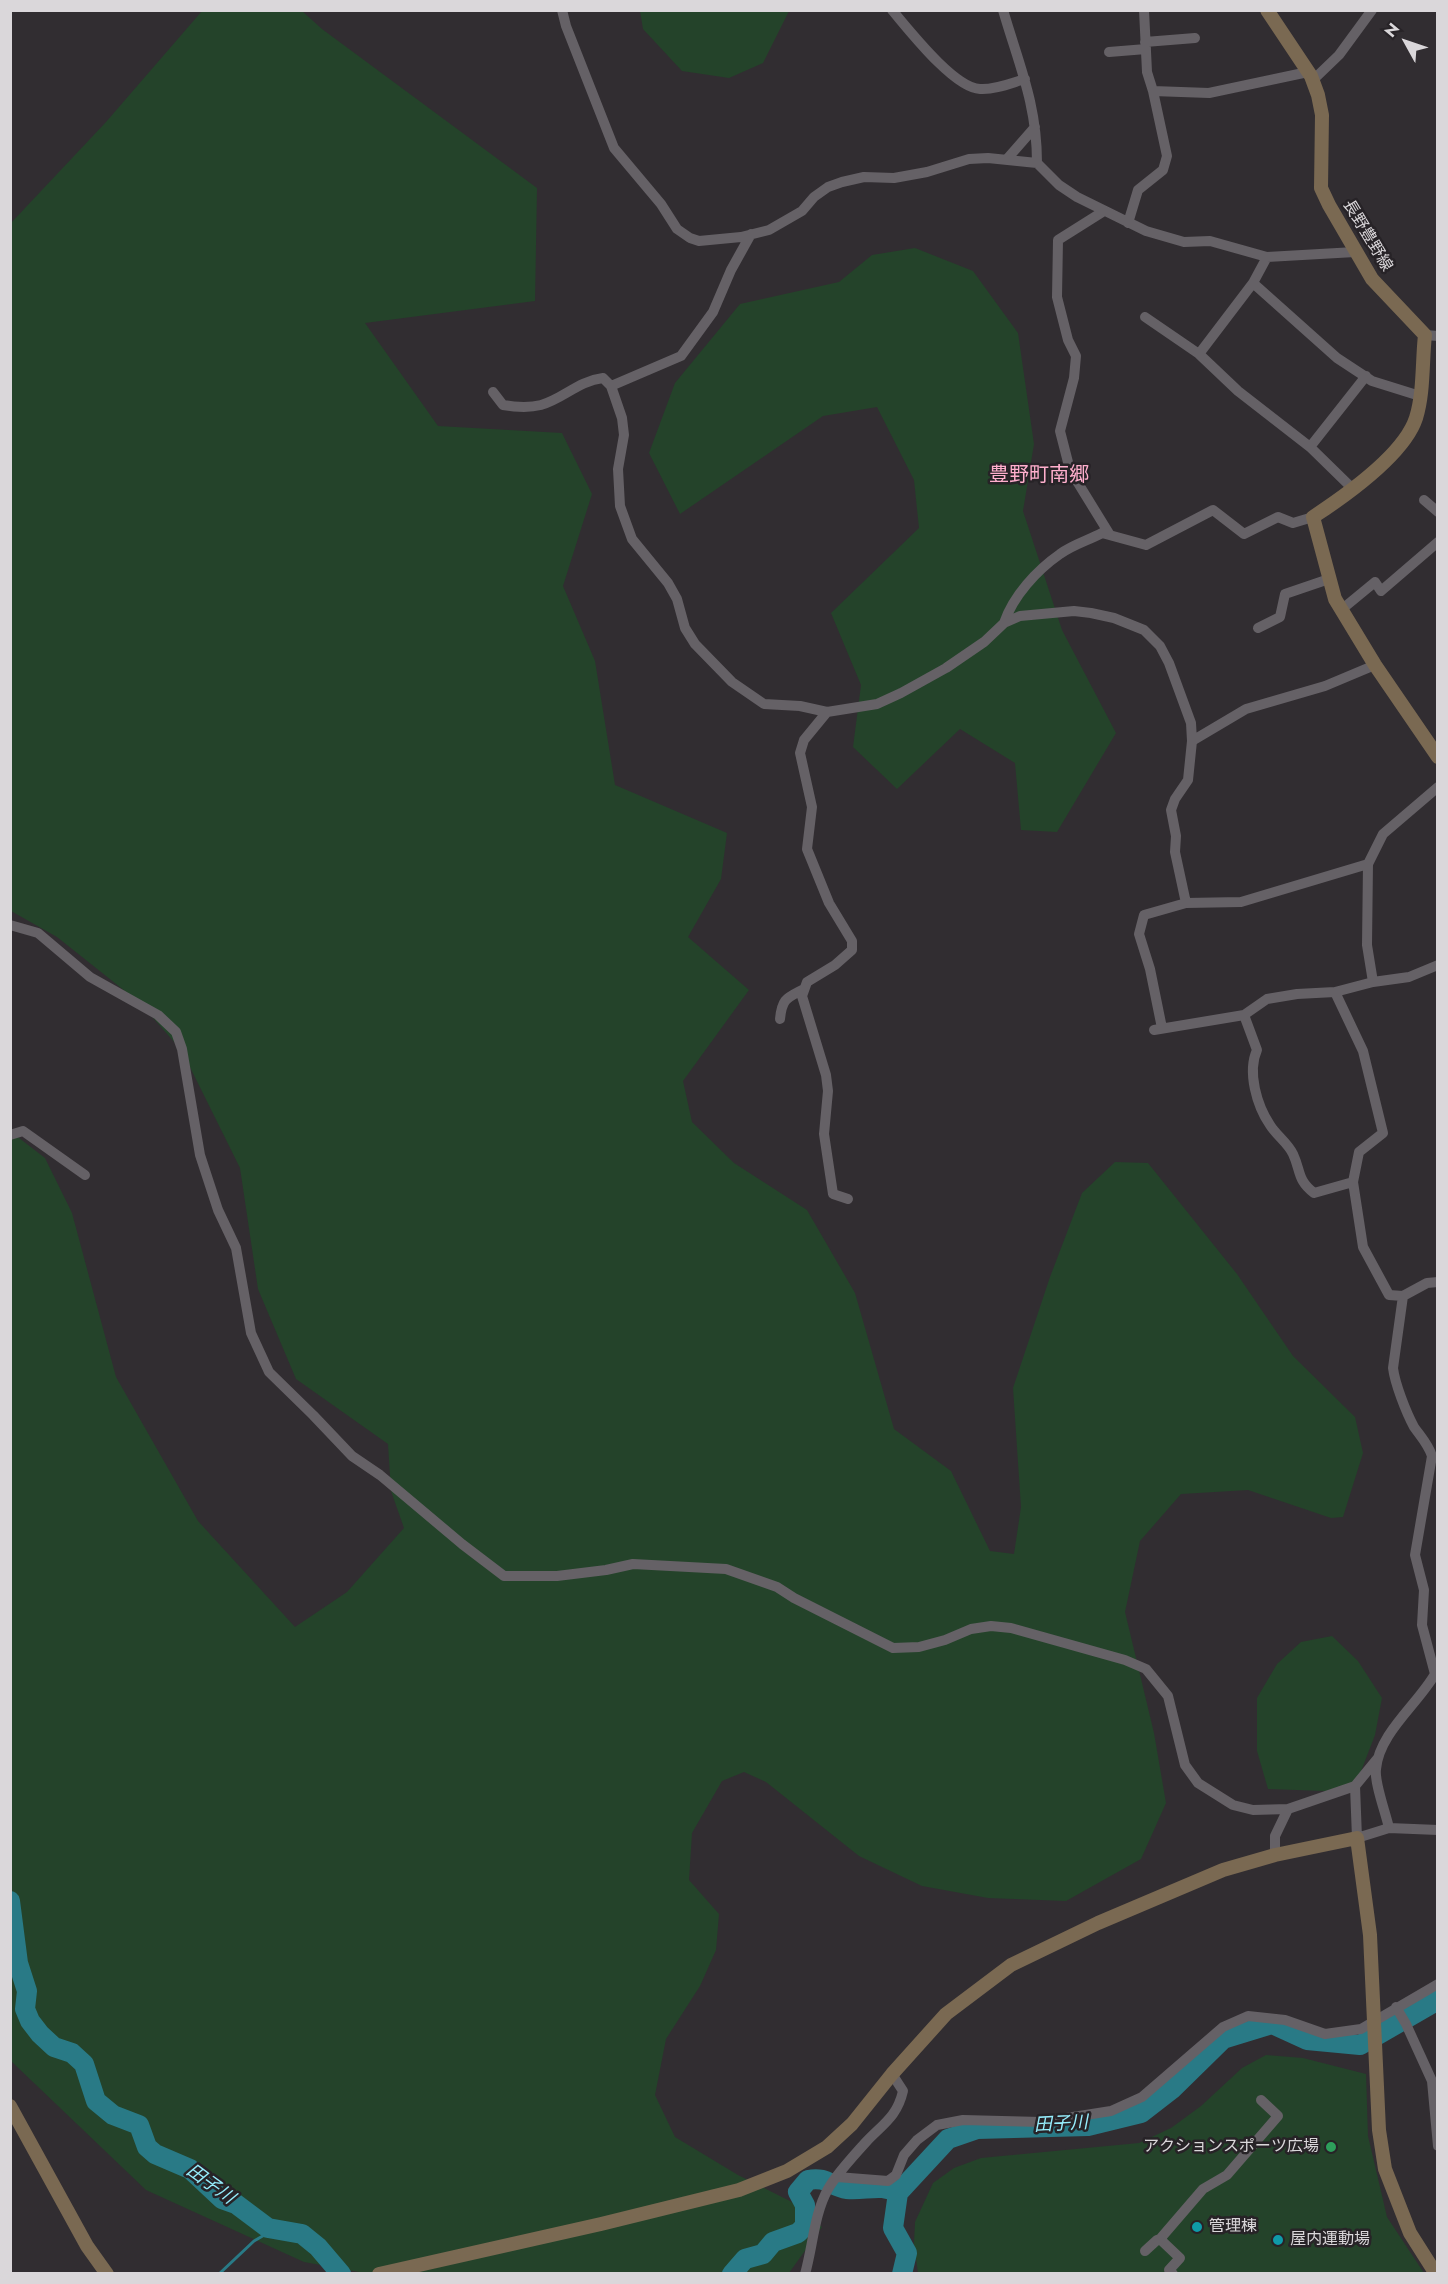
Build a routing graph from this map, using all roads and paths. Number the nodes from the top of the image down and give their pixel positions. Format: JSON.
{"nodes":[{"id":1,"x":562,"y":10,"type":"edge"},
{"id":2,"x":892,"y":10,"type":"edge"},
{"id":3,"x":1003,"y":10,"type":"edge"},
{"id":4,"x":1144,"y":10,"type":"edge"},
{"id":5,"x":1267,"y":10,"type":"edge"},
{"id":6,"x":1372,"y":10,"type":"edge"},
{"id":7,"x":1195,"y":38,"type":"dead end"},
{"id":8,"x":1145,"y":45,"type":"junction"},
{"id":9,"x":1109,"y":52,"type":"dead end"},
{"id":10,"x":1310,"y":76,"type":"junction"},
{"id":11,"x":1025,"y":80,"type":"junction"},
{"id":12,"x":1154,"y":91,"type":"junction"},
{"id":13,"x":1035,"y":127,"type":"junction"},
{"id":14,"x":1006,"y":159,"type":"junction"},
{"id":15,"x":1036,"y":163,"type":"junction"},
{"id":16,"x":1104,"y":211,"type":"junction"},
{"id":17,"x":1128,"y":223,"type":"junction"},
{"id":18,"x":751,"y":234,"type":"junction"},
{"id":19,"x":1355,"y":252,"type":"junction"},
{"id":20,"x":1267,"y":257,"type":"junction"},
{"id":21,"x":1253,"y":283,"type":"junction"},
{"id":22,"x":1145,"y":317,"type":"dead end"},
{"id":23,"x":1431,"y":335,"type":"edge"},
{"id":24,"x":1199,"y":354,"type":"junction"},
{"id":25,"x":1366,"y":376,"type":"junction"},
{"id":26,"x":610,"y":387,"type":"junction"},
{"id":27,"x":493,"y":392,"type":"dead end"},
{"id":28,"x":1420,"y":396,"type":"junction"},
{"id":29,"x":1310,"y":447,"type":"junction"},
{"id":30,"x":1353,"y":489,"type":"junction"},
{"id":31,"x":1424,"y":500,"type":"dead end"},
{"id":32,"x":1437,"y":512,"type":"edge"},
{"id":33,"x":1313,"y":517,"type":"junction"},
{"id":34,"x":1110,"y":535,"type":"junction"},
{"id":35,"x":1437,"y":542,"type":"edge"},
{"id":36,"x":1329,"y":579,"type":"junction"},
{"id":37,"x":1341,"y":610,"type":"junction"},
{"id":38,"x":1005,"y":623,"type":"junction"},
{"id":39,"x":1258,"y":628,"type":"dead end"},
{"id":40,"x":1375,"y":665,"type":"junction"},
{"id":41,"x":826,"y":712,"type":"junction"},
{"id":42,"x":1192,"y":741,"type":"junction"},
{"id":43,"x":1437,"y":757,"type":"edge"},
{"id":44,"x":1437,"y":787,"type":"edge"},
{"id":45,"x":1368,"y":864,"type":"junction"},
{"id":46,"x":1186,"y":903,"type":"junction"},
{"id":47,"x":10,"y":925,"type":"edge"},
{"id":48,"x":1437,"y":965,"type":"edge"},
{"id":49,"x":1373,"y":982,"type":"junction"},
{"id":50,"x":804,"y":988,"type":"junction"},
{"id":51,"x":1335,"y":992,"type":"junction"},
{"id":52,"x":1244,"y":1014,"type":"junction"},
{"id":53,"x":780,"y":1019,"type":"dead end"},
{"id":54,"x":10,"y":1135,"type":"edge"},
{"id":55,"x":85,"y":1175,"type":"dead end"},
{"id":56,"x":1353,"y":1182,"type":"junction"},
{"id":57,"x":848,"y":1199,"type":"dead end"},
{"id":58,"x":1437,"y":1282,"type":"edge"},
{"id":59,"x":1403,"y":1296,"type":"junction"},
{"id":60,"x":1378,"y":1758,"type":"junction"},
{"id":61,"x":1355,"y":1786,"type":"junction"},
{"id":62,"x":1288,"y":1809,"type":"junction"},
{"id":63,"x":1389,"y":1828,"type":"junction"},
{"id":64,"x":1437,"y":1830,"type":"edge"},
{"id":65,"x":1357,"y":1838,"type":"junction"},
{"id":66,"x":1275,"y":1855,"type":"junction"},
{"id":67,"x":1437,"y":1984,"type":"edge"},
{"id":68,"x":1396,"y":2007,"type":"junction"},
{"id":69,"x":892,"y":2074,"type":"junction"},
{"id":70,"x":1260,"y":2100,"type":"dead end"},
{"id":71,"x":10,"y":2106,"type":"edge"},
{"id":72,"x":1437,"y":2146,"type":"edge"},
{"id":73,"x":836,"y":2179,"type":"junction"},
{"id":74,"x":1160,"y":2239,"type":"junction"},
{"id":75,"x":1145,"y":2252,"type":"dead end"},
{"id":76,"x":107,"y":2274,"type":"edge"},
{"id":77,"x":379,"y":2274,"type":"edge"},
{"id":78,"x":805,"y":2274,"type":"edge"},
{"id":79,"x":1173,"y":2274,"type":"edge"},
{"id":80,"x":1436,"y":2274,"type":"edge"}],
"edges":[{"from":1,"to":18,"type":"street"},
{"from":2,"to":11,"type":"street"},
{"from":3,"to":11,"type":"street"},
{"from":4,"to":8,"type":"street"},
{"from":5,"to":10,"type":"street","name":"長野豊野線"},
{"from":6,"to":10,"type":"street"},
{"from":7,"to":8,"type":"street"},
{"from":8,"to":9,"type":"street"},
{"from":8,"to":12,"type":"street"},
{"from":10,"to":12,"type":"street"},
{"from":10,"to":19,"type":"street","name":"長野豊野線"},
{"from":11,"to":13,"type":"street"},
{"from":12,"to":17,"type":"street"},
{"from":13,"to":14,"type":"street"},
{"from":13,"to":15,"type":"street"},
{"from":14,"to":15,"type":"street"},
{"from":14,"to":18,"type":"street"},
{"from":15,"to":16,"type":"street"},
{"from":16,"to":17,"type":"street"},
{"from":16,"to":34,"type":"street"},
{"from":17,"to":20,"type":"street"},
{"from":18,"to":26,"type":"street"},
{"from":19,"to":20,"type":"street"},
{"from":19,"to":23,"type":"street","name":"長野豊野線"},
{"from":20,"to":21,"type":"street"},
{"from":21,"to":24,"type":"street"},
{"from":21,"to":25,"type":"street"},
{"from":22,"to":24,"type":"street"},
{"from":23,"to":28,"type":"street","name":"長野豊野線"},
{"from":24,"to":29,"type":"street"},
{"from":25,"to":28,"type":"street"},
{"from":25,"to":29,"type":"street"},
{"from":26,"to":27,"type":"street"},
{"from":26,"to":41,"type":"street"},
{"from":28,"to":30,"type":"street","name":"長野豊野線"},
{"from":29,"to":30,"type":"street"},
{"from":30,"to":33,"type":"street","name":"長野豊野線"},
{"from":31,"to":32,"type":"street"},
{"from":33,"to":34,"type":"street"},
{"from":33,"to":36,"type":"street"},
{"from":34,"to":38,"type":"street"},
{"from":35,"to":37,"type":"street"},
{"from":36,"to":37,"type":"street"},
{"from":36,"to":39,"type":"street"},
{"from":37,"to":40,"type":"street"},
{"from":38,"to":41,"type":"street"},
{"from":38,"to":42,"type":"street"},
{"from":40,"to":42,"type":"street"},
{"from":40,"to":43,"type":"street"},
{"from":41,"to":50,"type":"street"},
{"from":42,"to":46,"type":"street"},
{"from":44,"to":45,"type":"street"},
{"from":45,"to":46,"type":"street"},
{"from":45,"to":49,"type":"street"},
{"from":46,"to":52,"type":"street"},
{"from":47,"to":62,"type":"street"},
{"from":48,"to":49,"type":"street"},
{"from":49,"to":51,"type":"street"},
{"from":50,"to":53,"type":"street"},
{"from":50,"to":57,"type":"street"},
{"from":51,"to":52,"type":"street"},
{"from":51,"to":56,"type":"street"},
{"from":52,"to":56,"type":"street"},
{"from":54,"to":55,"type":"street"},
{"from":56,"to":59,"type":"street"},
{"from":58,"to":59,"type":"street"},
{"from":59,"to":60,"type":"street"},
{"from":60,"to":61,"type":"street"},
{"from":60,"to":63,"type":"street"},
{"from":61,"to":62,"type":"street"},
{"from":61,"to":65,"type":"street"},
{"from":62,"to":66,"type":"street"},
{"from":63,"to":64,"type":"street"},
{"from":63,"to":65,"type":"street"},
{"from":65,"to":66,"type":"street"},
{"from":65,"to":80,"type":"street"},
{"from":66,"to":69,"type":"street"},
{"from":67,"to":68,"type":"street"},
{"from":68,"to":72,"type":"street"},
{"from":68,"to":73,"type":"street"},
{"from":69,"to":73,"type":"street"},
{"from":69,"to":77,"type":"street"},
{"from":70,"to":74,"type":"street"},
{"from":71,"to":76,"type":"street"},
{"from":73,"to":78,"type":"street"},
{"from":74,"to":75,"type":"street"},
{"from":74,"to":79,"type":"street"}]}
